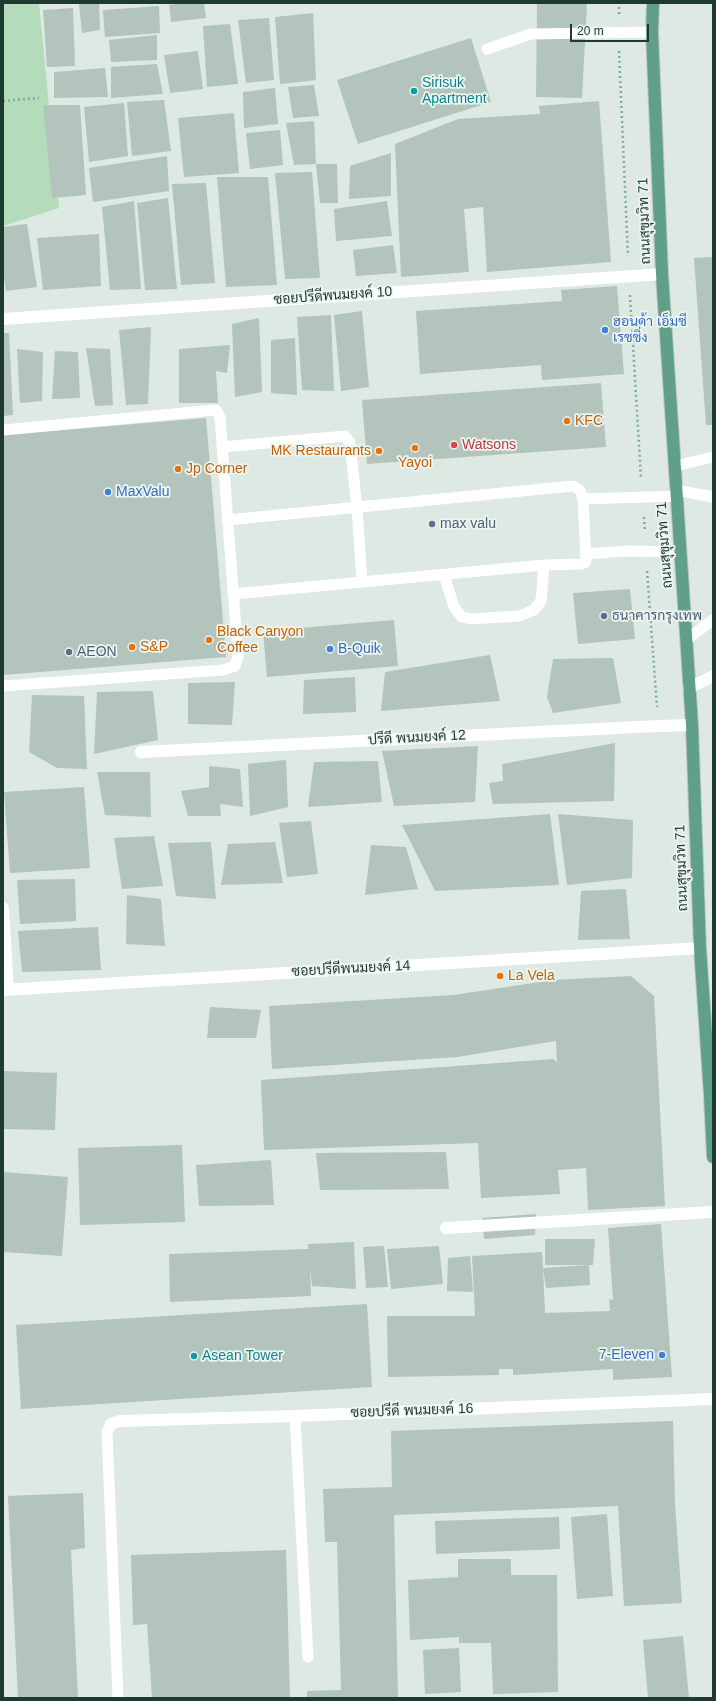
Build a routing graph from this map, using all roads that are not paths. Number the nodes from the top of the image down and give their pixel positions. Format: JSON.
{"nodes":[{"id":1,"x":653,"y":3,"type":"edge"},
{"id":2,"x":652,"y":32,"type":"junction"},
{"id":3,"x":488,"y":49,"type":"dead end"},
{"id":4,"x":662,"y":274,"type":"junction"},
{"id":5,"x":3,"y":319,"type":"edge"},
{"id":6,"x":3,"y":430,"type":"edge"},
{"id":7,"x":222,"y":447,"type":"junction"},
{"id":8,"x":713,"y":457,"type":"edge"},
{"id":9,"x":675,"y":466,"type":"junction"},
{"id":10,"x":677,"y":493,"type":"junction"},
{"id":11,"x":713,"y":497,"type":"edge"},
{"id":12,"x":583,"y":498,"type":"junction"},
{"id":13,"x":357,"y":508,"type":"junction"},
{"id":14,"x":227,"y":520,"type":"junction"},
{"id":15,"x":681,"y":552,"type":"junction"},
{"id":16,"x":585,"y":554,"type":"junction"},
{"id":17,"x":544,"y":565,"type":"junction"},
{"id":18,"x":444,"y":575,"type":"junction"},
{"id":19,"x":362,"y":582,"type":"junction"},
{"id":20,"x":233,"y":594,"type":"junction"},
{"id":21,"x":713,"y":620,"type":"edge"},
{"id":22,"x":686,"y":640,"type":"junction"},
{"id":23,"x":713,"y":676,"type":"edge"},
{"id":24,"x":3,"y":686,"type":"edge"},
{"id":25,"x":689,"y":688,"type":"junction"},
{"id":26,"x":692,"y":726,"type":"junction"},
{"id":27,"x":141,"y":752,"type":"dead end"},
{"id":28,"x":3,"y":908,"type":"edge"},
{"id":29,"x":700,"y":948,"type":"junction"},
{"id":30,"x":5,"y":990,"type":"edge"},
{"id":31,"x":712,"y":1094,"type":"edge"},
{"id":32,"x":713,"y":1157,"type":"edge"},
{"id":33,"x":713,"y":1212,"type":"edge"},
{"id":34,"x":446,"y":1228,"type":"dead end"},
{"id":35,"x":713,"y":1398,"type":"edge"},
{"id":36,"x":295,"y":1416,"type":"junction"},
{"id":37,"x":111,"y":1424,"type":"joint"},
{"id":38,"x":308,"y":1657,"type":"dead end"},
{"id":39,"x":118,"y":1698,"type":"edge"}],
"edges":[{"from":1,"to":2,"type":"main road","name":"ถนนสุขุมวิท 71"},
{"from":2,"to":3,"type":"lane"},
{"from":2,"to":4,"type":"main road","name":"ถนนสุขุมวิท 71"},
{"from":4,"to":5,"type":"street","name":"ซอยปรีดีพนมยงค์ 10"},
{"from":4,"to":9,"type":"main road","name":"ถนนสุขุมวิท 71"},
{"from":6,"to":7,"type":"lane"},
{"from":7,"to":13,"type":"lane"},
{"from":7,"to":14,"type":"lane"},
{"from":8,"to":9,"type":"lane"},
{"from":9,"to":10,"type":"main road","name":"ถนนสุขุมวิท 71"},
{"from":10,"to":11,"type":"lane"},
{"from":10,"to":12,"type":"lane"},
{"from":10,"to":15,"type":"main road","name":"ถนนสุขุมวิท 71"},
{"from":12,"to":13,"type":"lane"},
{"from":12,"to":16,"type":"lane"},
{"from":13,"to":14,"type":"lane"},
{"from":13,"to":19,"type":"lane"},
{"from":14,"to":20,"type":"lane"},
{"from":15,"to":16,"type":"lane"},
{"from":15,"to":22,"type":"main road","name":"ถนนสุขุมวิท 71"},
{"from":16,"to":17,"type":"lane"},
{"from":17,"to":18,"type":"lane"},
{"from":17,"to":18,"type":"lane"},
{"from":18,"to":19,"type":"lane"},
{"from":19,"to":20,"type":"lane"},
{"from":20,"to":24,"type":"lane"},
{"from":21,"to":22,"type":"lane"},
{"from":22,"to":25,"type":"main road","name":"ถนนสุขุมวิท 71"},
{"from":23,"to":25,"type":"street"},
{"from":25,"to":26,"type":"main road","name":"ถนนสุขุมวิท 71"},
{"from":26,"to":27,"type":"street","name":"ปรีดี พนมยงค์ 12"},
{"from":26,"to":29,"type":"main road","name":"ถนนสุขุมวิท 71"},
{"from":28,"to":30,"type":"street"},
{"from":29,"to":30,"type":"street","name":"ซอยปรีดีพนมยงค์ 14"},
{"from":29,"to":31,"type":"main road","name":"ถนนสุขุมวิท 71"},
{"from":31,"to":32,"type":"main road","name":"ถนนสุขุมวิท 71"},
{"from":33,"to":34,"type":"street"},
{"from":35,"to":36,"type":"street","name":"ซอยปรีดี พนมยงค์ 16"},
{"from":36,"to":37,"type":"street","name":"ซอยปรีดี พนมยงค์ 16"},
{"from":36,"to":38,"type":"lane"},
{"from":37,"to":39,"type":"lane"}]}
